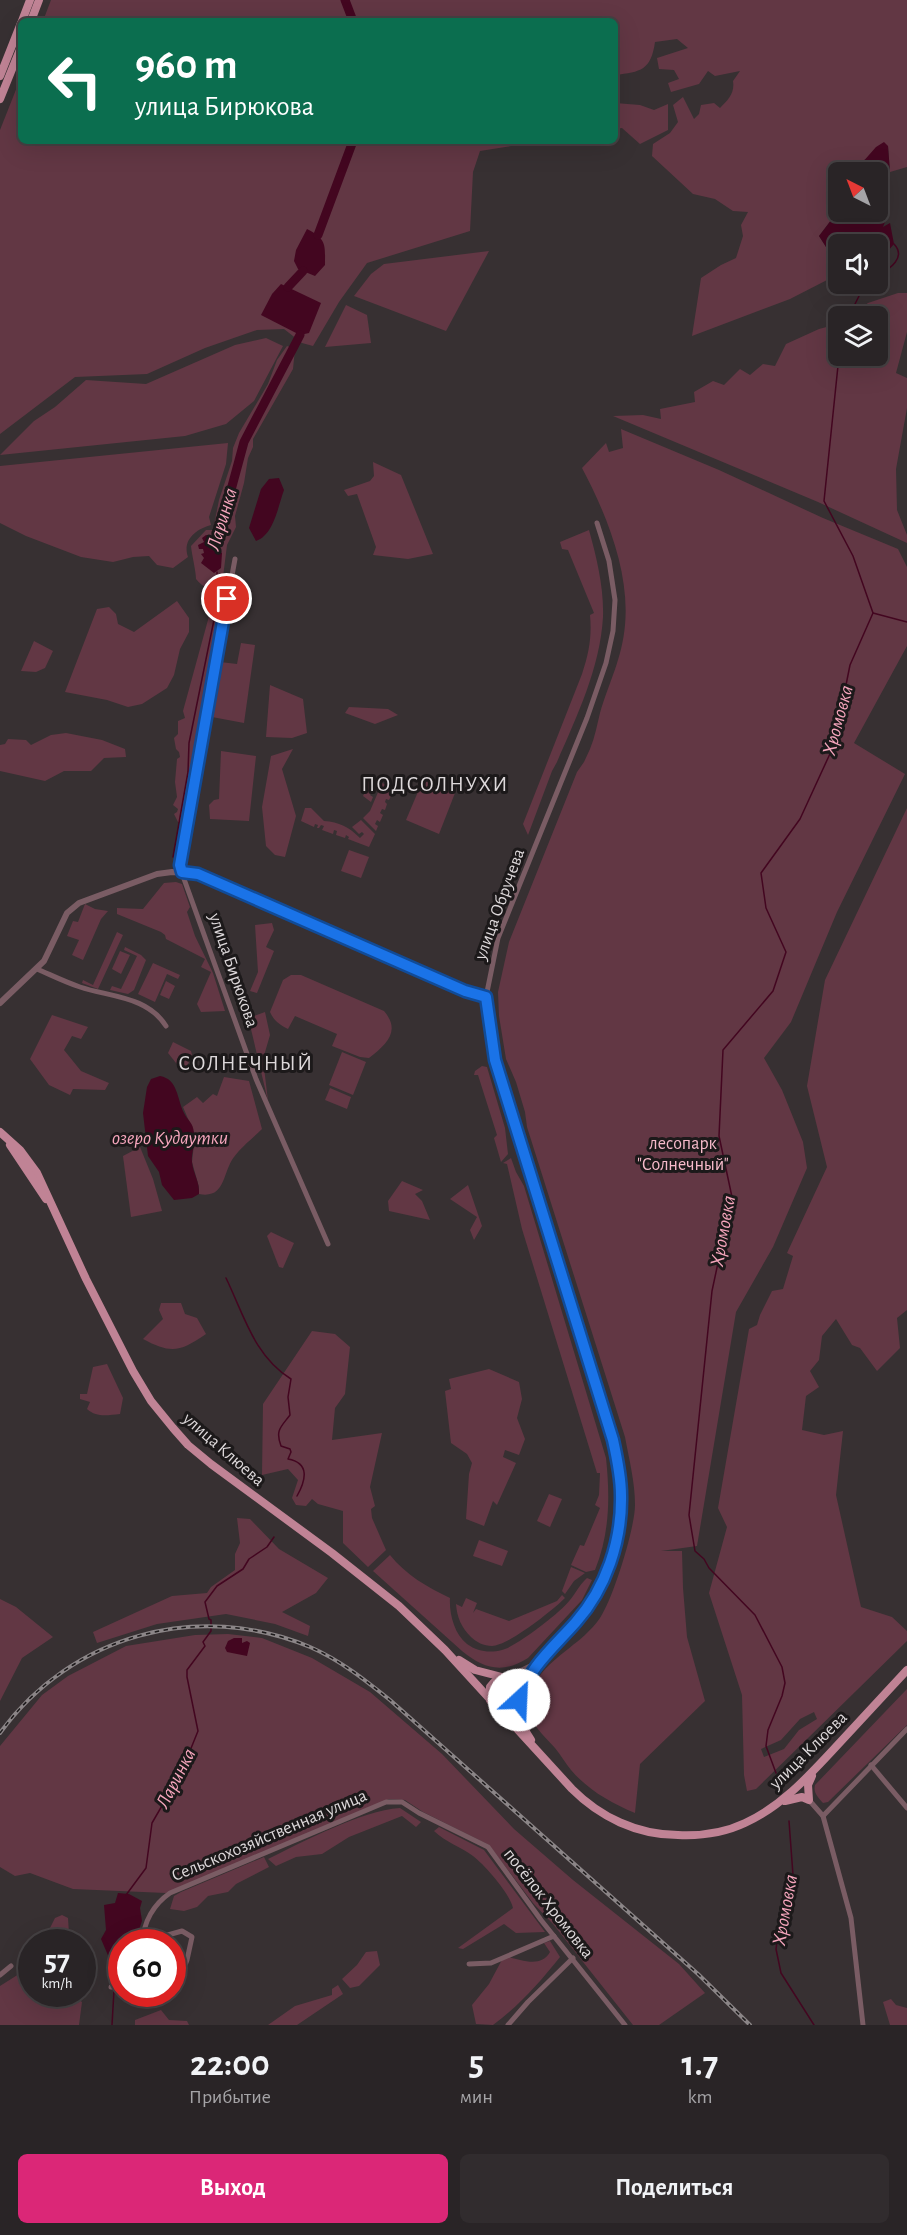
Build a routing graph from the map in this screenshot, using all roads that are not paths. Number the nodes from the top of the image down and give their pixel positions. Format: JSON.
{"nodes":[{"id":1,"x":30,"y":0,"type":"edge"},
{"id":2,"x":39,"y":0,"type":"edge"},
{"id":3,"x":23,"y":18,"type":"edge"},
{"id":4,"x":32,"y":18,"type":"edge"},
{"id":5,"x":18,"y":30,"type":"edge"},
{"id":6,"x":8,"y":55,"type":"edge"},
{"id":7,"x":0,"y":76,"type":"edge"},
{"id":8,"x":0,"y":99,"type":"edge"},
{"id":9,"x":597,"y":523,"type":"dead end"},
{"id":10,"x":236,"y":559,"type":"dead end"},
{"id":11,"x":182,"y":872,"type":"junction"},
{"id":12,"x":37,"y":969,"type":"junction"},
{"id":13,"x":486,"y":997,"type":"junction"},
{"id":14,"x":0,"y":1003,"type":"edge"},
{"id":15,"x":166,"y":1026,"type":"dead end"},
{"id":16,"x":1,"y":1133,"type":"edge"},
{"id":17,"x":328,"y":1245,"type":"dead end"},
{"id":18,"x":445,"y":1650,"type":"junction"},
{"id":19,"x":538,"y":1662,"type":"junction"},
{"id":20,"x":907,"y":1670,"type":"edge"},
{"id":21,"x":505,"y":1677,"type":"junction"},
{"id":22,"x":520,"y":1696,"type":"junction"},
{"id":23,"x":493,"y":1704,"type":"junction"},
{"id":24,"x":907,"y":1729,"type":"edge"},
{"id":25,"x":535,"y":1747,"type":"junction"},
{"id":26,"x":872,"y":1765,"type":"junction"},
{"id":27,"x":815,"y":1770,"type":"junction"},
{"id":28,"x":809,"y":1800,"type":"junction"},
{"id":29,"x":402,"y":1802,"type":"joint"},
{"id":30,"x":779,"y":1803,"type":"junction"},
{"id":31,"x":907,"y":1808,"type":"edge"},
{"id":32,"x":823,"y":1816,"type":"junction"},
{"id":33,"x":146,"y":1929,"type":"edge"},
{"id":34,"x":186,"y":1933,"type":"edge"},
{"id":35,"x":554,"y":1936,"type":"junction"},
{"id":36,"x":573,"y":1958,"type":"junction"},
{"id":37,"x":186,"y":1962,"type":"edge"},
{"id":38,"x":469,"y":1964,"type":"dead end"},
{"id":39,"x":11,"y":1966,"type":"dead end"},
{"id":40,"x":0,"y":1975,"type":"edge"},
{"id":41,"x":508,"y":2025,"type":"edge"},
{"id":42,"x":625,"y":2025,"type":"edge"},
{"id":43,"x":863,"y":2025,"type":"edge"}],
"edges":[{"from":1,"to":3,"type":"main road"},
{"from":2,"to":4,"type":"main road"},
{"from":5,"to":6,"type":"main road"},
{"from":6,"to":7,"type":"main road"},
{"from":6,"to":8,"type":"main road"},
{"from":9,"to":13,"type":"street","name":"улица Обручева"},
{"from":10,"to":11,"type":"street"},
{"from":11,"to":12,"type":"street","name":"улица Бирюкова"},
{"from":11,"to":13,"type":"street","name":"улица Бирюкова"},
{"from":11,"to":17,"type":"street","name":"улица Бирюкова"},
{"from":12,"to":14,"type":"street","name":"улица Бирюкова"},
{"from":12,"to":15,"type":"street"},
{"from":13,"to":19,"type":"street","name":"улица Обручева"},
{"from":16,"to":18,"type":"main road","name":"улица Клюева"},
{"from":18,"to":21,"type":"main road","name":"улица Клюева"},
{"from":18,"to":23,"type":"main road","name":"улица Клюева"},
{"from":19,"to":21,"type":"street","name":"улица Обручева"},
{"from":19,"to":22,"type":"street","name":"улица Обручева"},
{"from":20,"to":27,"type":"main road","name":"улица Клюева"},
{"from":21,"to":22,"type":"main road"},
{"from":21,"to":23,"type":"main road"},
{"from":22,"to":23,"type":"main road"},
{"from":22,"to":25,"type":"main road","name":"улица Клюева"},
{"from":23,"to":25,"type":"main road","name":"улица Клюева"},
{"from":24,"to":26,"type":"street"},
{"from":25,"to":30,"type":"main road","name":"улица Клюева"},
{"from":26,"to":31,"type":"street"},
{"from":26,"to":32,"type":"street"},
{"from":27,"to":28,"type":"main road"},
{"from":27,"to":30,"type":"main road","name":"улица Клюева"},
{"from":28,"to":30,"type":"main road"},
{"from":28,"to":32,"type":"street"},
{"from":29,"to":33,"type":"street","name":"Сельскохозяйственная улица"},
{"from":29,"to":35,"type":"street","name":"посёлок Хромовка"},
{"from":32,"to":43,"type":"street"},
{"from":34,"to":37,"type":"street"},
{"from":35,"to":36,"type":"street","name":"посёлок Хромовка"},
{"from":35,"to":38,"type":"street"},
{"from":36,"to":41,"type":"street"},
{"from":36,"to":42,"type":"street","name":"посёлок Хромовка"},
{"from":39,"to":40,"type":"street"}]}
